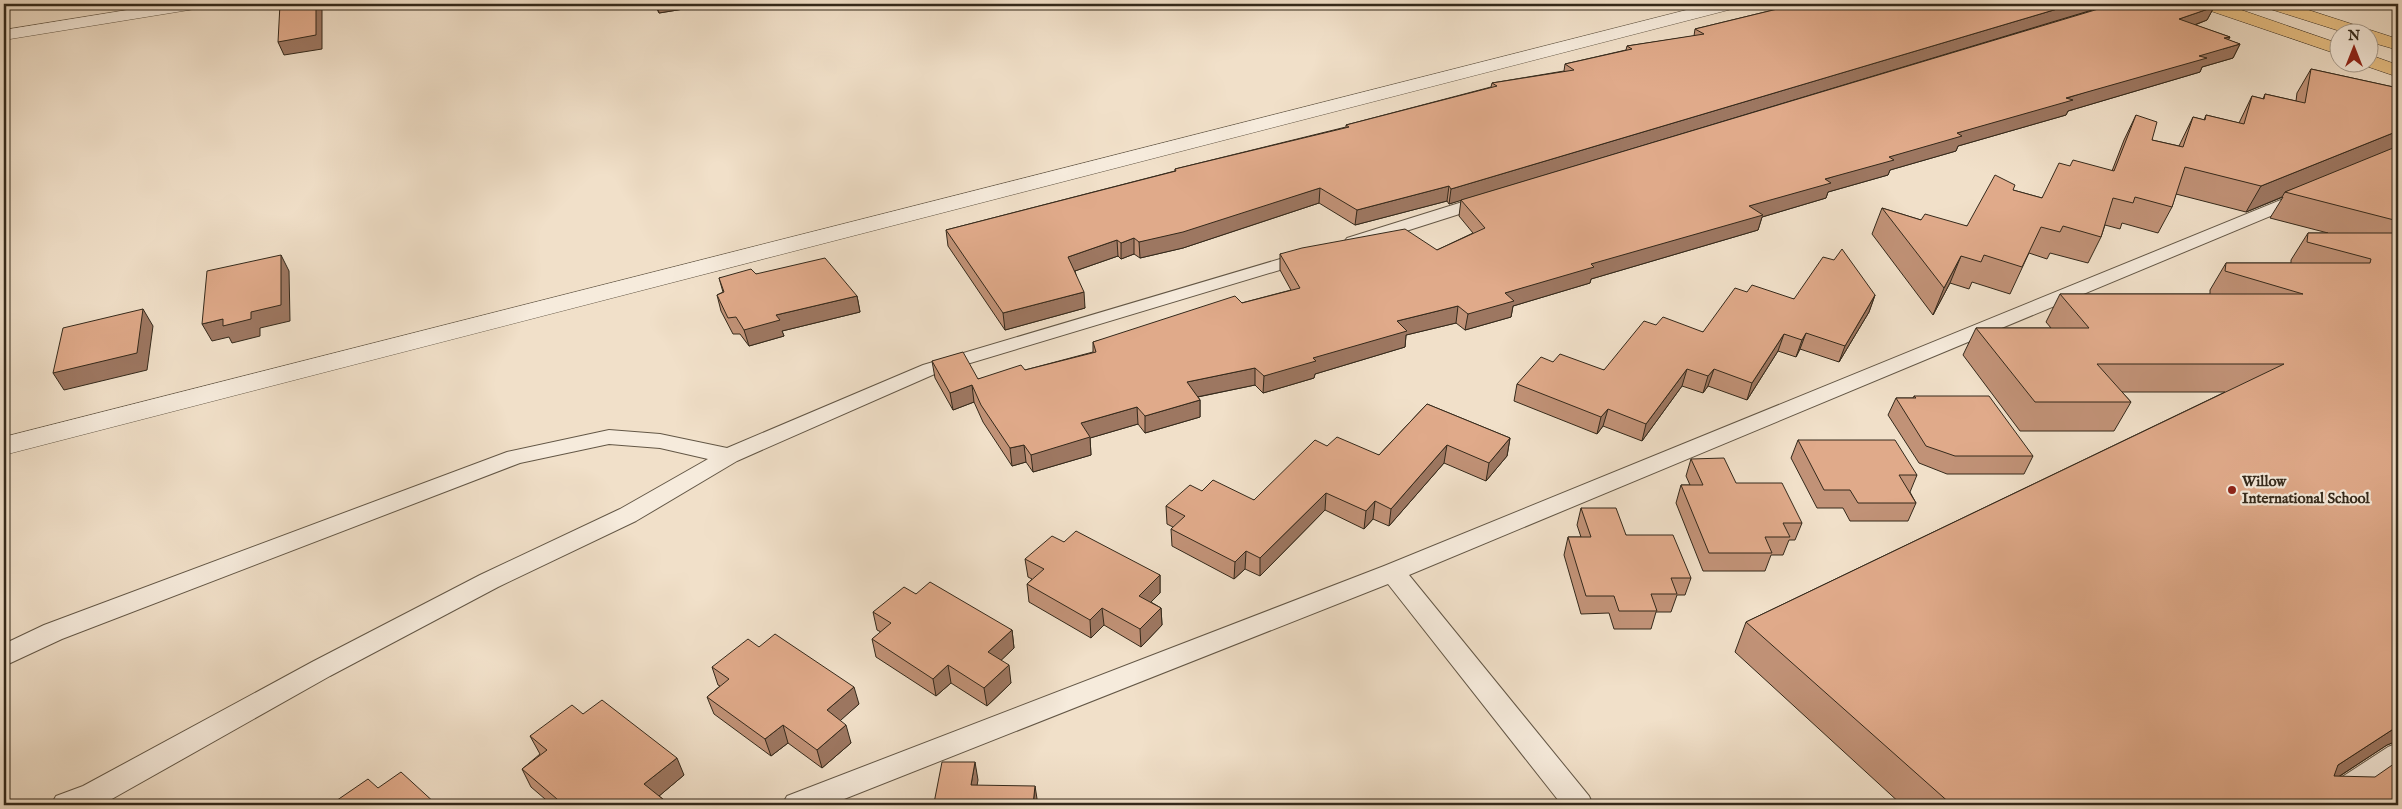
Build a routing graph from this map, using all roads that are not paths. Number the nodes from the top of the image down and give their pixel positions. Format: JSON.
{"nodes":[{"id":1,"x":195,"y":4,"type":"edge"},
{"id":2,"x":1730,"y":4,"type":"edge"},
{"id":3,"x":2208,"y":4,"type":"edge"},
{"id":4,"x":2274,"y":4,"type":"edge"},
{"id":5,"x":2330,"y":22,"type":"edge"},
{"id":6,"x":4,"y":34,"type":"edge"},
{"id":7,"x":2380,"y":39,"type":"edge"},
{"id":8,"x":2398,"y":45,"type":"edge"},
{"id":9,"x":2330,"y":47,"type":"edge"},
{"id":10,"x":2380,"y":65,"type":"edge"},
{"id":11,"x":2398,"y":71,"type":"edge"},
{"id":12,"x":2324,"y":188,"type":"edge"},
{"id":13,"x":1503,"y":194,"type":"edge"},
{"id":14,"x":4,"y":446,"type":"edge"},
{"id":15,"x":729,"y":456,"type":"junction"},
{"id":16,"x":1393,"y":572,"type":"junction"},
{"id":17,"x":4,"y":656,"type":"edge"},
{"id":18,"x":2398,"y":755,"type":"edge"},
{"id":19,"x":66,"y":805,"type":"edge"},
{"id":20,"x":796,"y":805,"type":"edge"},
{"id":21,"x":1579,"y":805,"type":"edge"},
{"id":22,"x":2323,"y":805,"type":"edge"}],
"edges":[{"from":1,"to":6,"type":"street"},
{"from":2,"to":14,"type":"street"},
{"from":3,"to":9,"type":"highway"},
{"from":4,"to":5,"type":"highway"},
{"from":7,"to":8,"type":"highway"},
{"from":10,"to":11,"type":"highway"},
{"from":12,"to":16,"type":"lane"},
{"from":13,"to":15,"type":"lane"},
{"from":15,"to":17,"type":"lane"},
{"from":15,"to":19,"type":"lane"},
{"from":16,"to":20,"type":"lane"},
{"from":16,"to":21,"type":"lane"},
{"from":18,"to":22,"type":"lane"}]}
